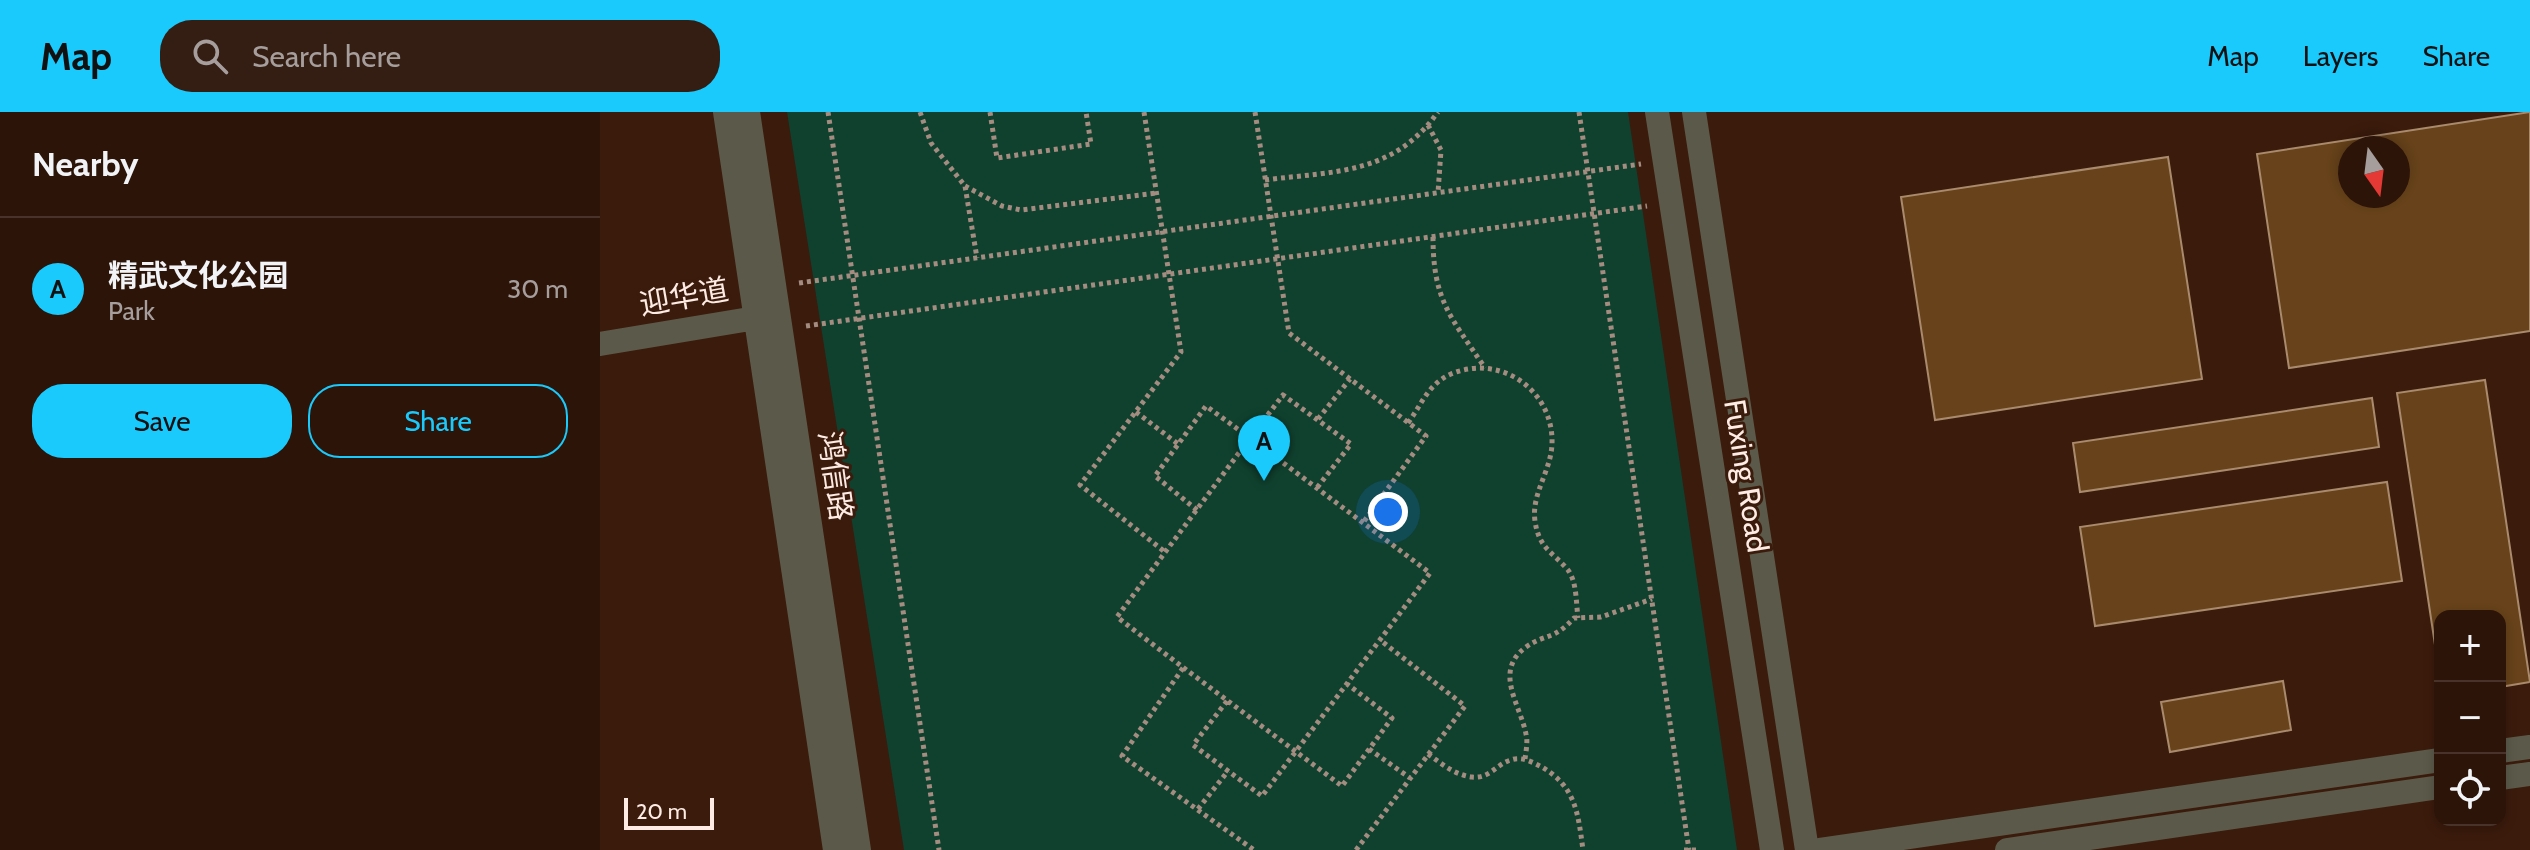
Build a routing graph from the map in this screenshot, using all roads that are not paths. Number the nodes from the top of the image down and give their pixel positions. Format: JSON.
{"nodes":[{"id":1,"x":725,"y":112,"type":"edge"},
{"id":2,"x":748,"y":112,"type":"edge"},
{"id":3,"x":1657,"y":112,"type":"edge"},
{"id":4,"x":1694,"y":112,"type":"edge"},
{"id":5,"x":772,"y":321,"type":"junction"},
{"id":6,"x":600,"y":344,"type":"edge"},
{"id":7,"x":2530,"y":747,"type":"edge"},
{"id":8,"x":2506,"y":750,"type":"edge"},
{"id":9,"x":2434,"y":761,"type":"edge"},
{"id":10,"x":2530,"y":774,"type":"edge"},
{"id":11,"x":2506,"y":777,"type":"edge"},
{"id":12,"x":2434,"y":788,"type":"edge"},
{"id":13,"x":835,"y":850,"type":"edge"},
{"id":14,"x":859,"y":850,"type":"edge"},
{"id":15,"x":1772,"y":850,"type":"edge"},
{"id":16,"x":1807,"y":850,"type":"edge"},
{"id":17,"x":1820,"y":850,"type":"edge"},
{"id":18,"x":2007,"y":850,"type":"edge"}],
"edges":[{"from":1,"to":5,"type":"street","name":"鸿信路"},
{"from":2,"to":5,"type":"street","name":"鸿信路"},
{"from":3,"to":15,"type":"street","name":"Fuxing Road"},
{"from":4,"to":16,"type":"street","name":"Fuxing Road"},
{"from":5,"to":6,"type":"street","name":"迎华道"},
{"from":5,"to":13,"type":"street","name":"鸿信路"},
{"from":5,"to":14,"type":"street","name":"鸿信路"},
{"from":7,"to":8,"type":"street"},
{"from":9,"to":17,"type":"street"},
{"from":10,"to":11,"type":"street"},
{"from":12,"to":18,"type":"street"}]}
